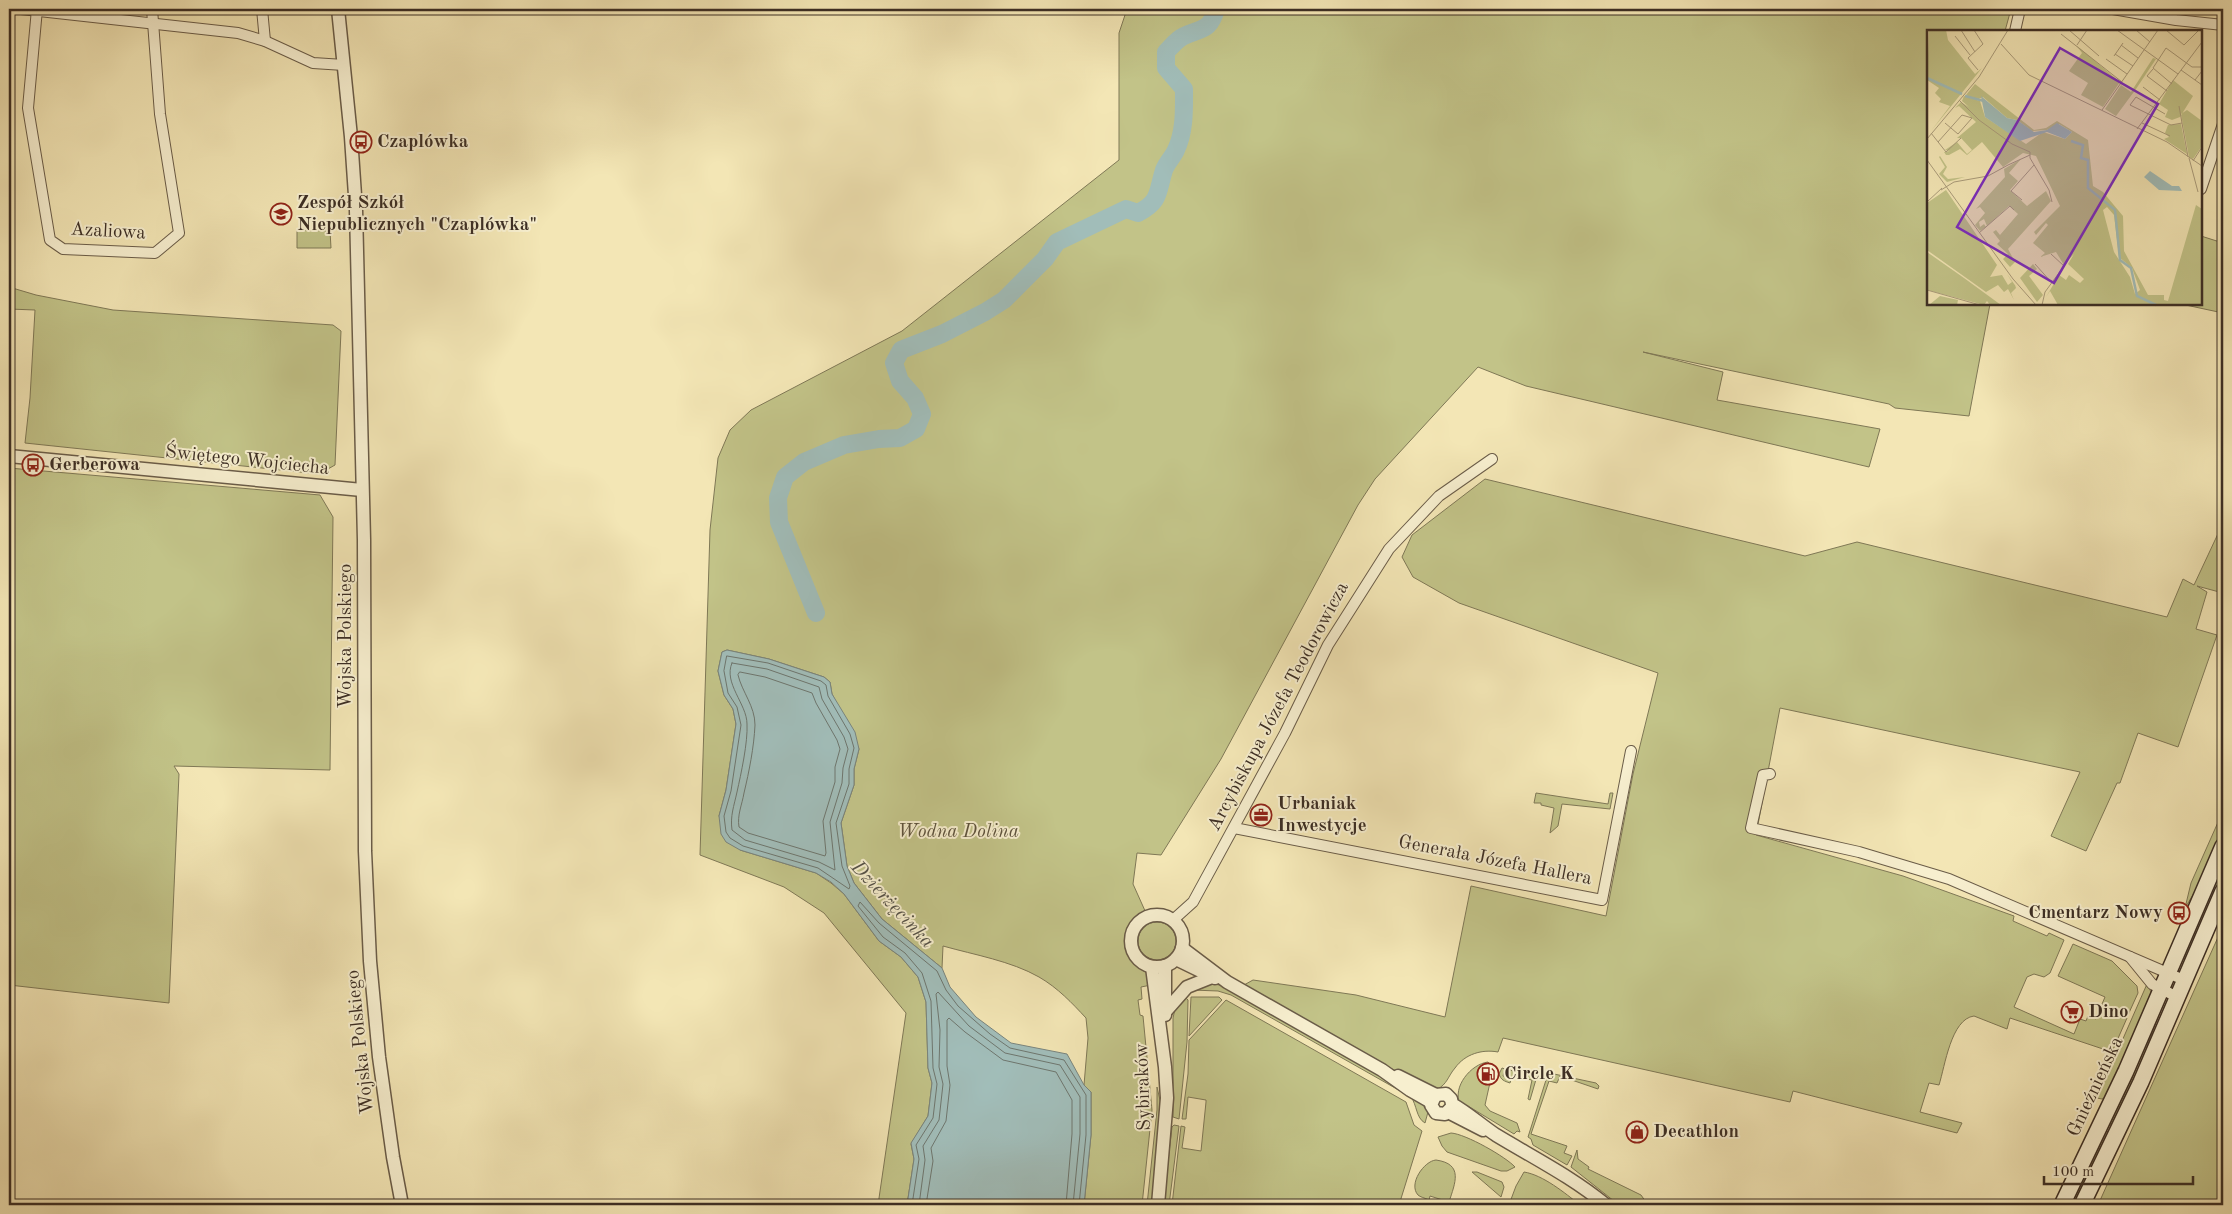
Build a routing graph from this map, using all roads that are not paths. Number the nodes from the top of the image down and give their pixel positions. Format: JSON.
{"nodes":[{"id":1,"x":21,"y":9,"type":"edge"},
{"id":2,"x":152,"y":9,"type":"edge"},
{"id":3,"x":262,"y":9,"type":"edge"},
{"id":4,"x":338,"y":9,"type":"edge"},
{"id":5,"x":2020,"y":9,"type":"edge"},
{"id":6,"x":2114,"y":9,"type":"edge"},
{"id":7,"x":36,"y":10,"type":"edge"},
{"id":8,"x":153,"y":24,"type":"junction"},
{"id":9,"x":2223,"y":25,"type":"edge"},
{"id":10,"x":2015,"y":30,"type":"edge"},
{"id":11,"x":264,"y":41,"type":"junction"},
{"id":12,"x":344,"y":65,"type":"junction"},
{"id":13,"x":2223,"y":124,"type":"edge"},
{"id":14,"x":2202,"y":186,"type":"edge"},
{"id":15,"x":9,"y":456,"type":"edge"},
{"id":16,"x":1492,"y":460,"type":"dead end"},
{"id":17,"x":362,"y":490,"type":"junction"},
{"id":18,"x":1631,"y":751,"type":"dead end"},
{"id":19,"x":1770,"y":774,"type":"dead end"},
{"id":20,"x":1234,"y":828,"type":"junction"},
{"id":21,"x":2223,"y":846,"type":"edge"},
{"id":22,"x":2223,"y":891,"type":"edge"},
{"id":23,"x":1173,"y":920,"type":"junction"},
{"id":24,"x":1182,"y":948,"type":"junction"},
{"id":25,"x":2130,"y":956,"type":"junction"},
{"id":26,"x":1171,"y":963,"type":"junction"},
{"id":27,"x":1152,"y":967,"type":"junction"},
{"id":28,"x":2168,"y":973,"type":"junction"},
{"id":29,"x":1212,"y":977,"type":"junction"},
{"id":30,"x":2184,"y":980,"type":"junction"},
{"id":31,"x":1227,"y":982,"type":"junction"},
{"id":32,"x":2161,"y":990,"type":"junction"},
{"id":33,"x":2177,"y":997,"type":"junction"},
{"id":34,"x":1165,"y":1012,"type":"junction"},
{"id":35,"x":1165,"y":1067,"type":"junction"},
{"id":36,"x":1434,"y":1098,"type":"junction"},
{"id":37,"x":1450,"y":1108,"type":"junction"},
{"id":38,"x":402,"y":1205,"type":"edge"},
{"id":39,"x":1158,"y":1205,"type":"edge"},
{"id":40,"x":1606,"y":1205,"type":"edge"},
{"id":41,"x":2062,"y":1205,"type":"edge"},
{"id":42,"x":2082,"y":1205,"type":"edge"}],
"edges":[{"from":1,"to":7,"type":"street"},
{"from":2,"to":8,"type":"street"},
{"from":3,"to":11,"type":"street"},
{"from":4,"to":12,"type":"street","name":"Wojska Polskiego"},
{"from":5,"to":10,"type":"street"},
{"from":6,"to":9,"type":"street"},
{"from":7,"to":8,"type":"street"},
{"from":7,"to":8,"type":"street","name":"Azaliowa"},
{"from":8,"to":11,"type":"street"},
{"from":11,"to":12,"type":"street"},
{"from":12,"to":17,"type":"street","name":"Wojska Polskiego"},
{"from":13,"to":14,"type":"street"},
{"from":15,"to":17,"type":"street","name":"Świętego Wojciecha"},
{"from":16,"to":20,"type":"street","name":"Arcybiskupa Józefa Teodorowicza"},
{"from":17,"to":38,"type":"street","name":"Wojska Polskiego"},
{"from":18,"to":20,"type":"street","name":"Generała Józefa Hallera"},
{"from":19,"to":25,"type":"street"},
{"from":20,"to":23,"type":"street","name":"Arcybiskupa Józefa Teodorowicza"},
{"from":21,"to":28,"type":"main road","name":"Gnieźnieńska"},
{"from":22,"to":30,"type":"main road","name":"Gnieźnieńska"},
{"from":23,"to":24,"type":"street"},
{"from":23,"to":27,"type":"street"},
{"from":24,"to":26,"type":"street"},
{"from":24,"to":31,"type":"street"},
{"from":25,"to":28,"type":"street"},
{"from":25,"to":32,"type":"street"},
{"from":26,"to":27,"type":"street"},
{"from":26,"to":29,"type":"street"},
{"from":26,"to":34,"type":"street"},
{"from":27,"to":35,"type":"street","name":"Sybiraków"},
{"from":28,"to":30,"type":"street"},
{"from":28,"to":32,"type":"main road","name":"Gnieźnieńska"},
{"from":29,"to":31,"type":"street"},
{"from":29,"to":34,"type":"street"},
{"from":30,"to":33,"type":"main road","name":"Gnieźnieńska"},
{"from":31,"to":36,"type":"street"},
{"from":32,"to":33,"type":"street"},
{"from":32,"to":41,"type":"main road","name":"Gnieźnieńska"},
{"from":33,"to":42,"type":"main road","name":"Gnieźnieńska"},
{"from":34,"to":35,"type":"street"},
{"from":35,"to":39,"type":"street","name":"Sybiraków"},
{"from":36,"to":37,"type":"street"},
{"from":36,"to":37,"type":"street"},
{"from":37,"to":40,"type":"street"}]}
